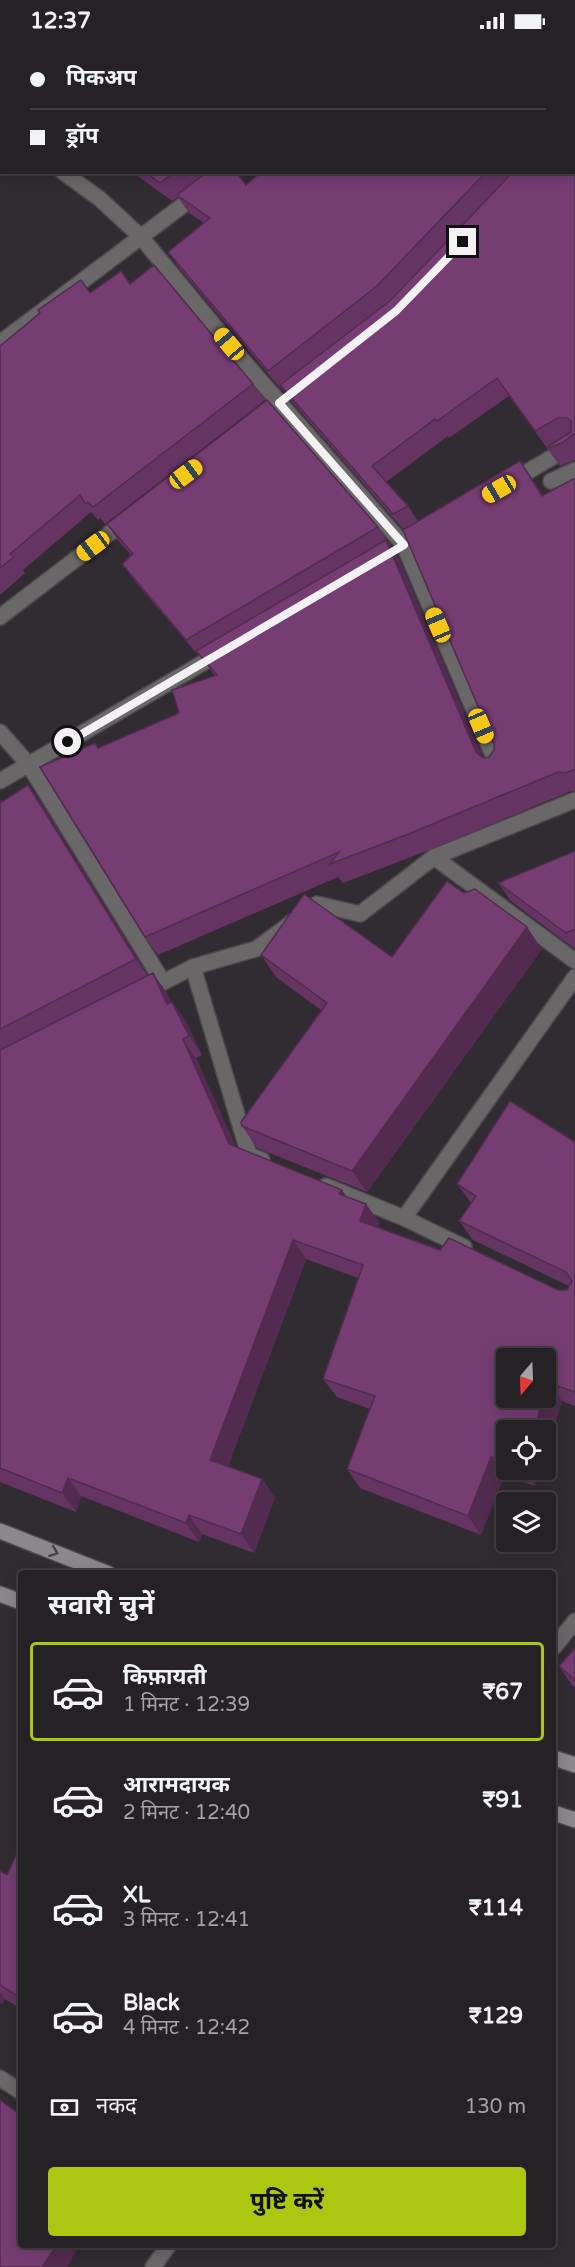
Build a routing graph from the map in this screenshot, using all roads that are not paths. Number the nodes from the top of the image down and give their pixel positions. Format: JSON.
{"nodes":[{"id":1,"x":66,"y":174,"type":"edge"},
{"id":2,"x":223,"y":174,"type":"edge"},
{"id":3,"x":141,"y":237,"type":"junction"},
{"id":4,"x":0,"y":343,"type":"edge"},
{"id":5,"x":575,"y":444,"type":"edge"},
{"id":6,"x":575,"y":470,"type":"edge"},
{"id":7,"x":551,"y":481,"type":"dead end"},
{"id":8,"x":494,"y":492,"type":"edge"},
{"id":9,"x":140,"y":510,"type":"edge"},
{"id":10,"x":0,"y":617,"type":"edge"},
{"id":11,"x":231,"y":646,"type":"edge"},
{"id":12,"x":0,"y":732,"type":"edge"},
{"id":13,"x":28,"y":765,"type":"junction"},
{"id":14,"x":498,"y":766,"type":"edge"},
{"id":15,"x":0,"y":781,"type":"edge"},
{"id":16,"x":575,"y":800,"type":"edge"},
{"id":17,"x":434,"y":857,"type":"junction"},
{"id":18,"x":575,"y":961,"type":"edge"},
{"id":19,"x":193,"y":967,"type":"junction"},
{"id":20,"x":575,"y":977,"type":"edge"},
{"id":21,"x":163,"y":982,"type":"junction"},
{"id":22,"x":132,"y":998,"type":"edge"},
{"id":23,"x":271,"y":1164,"type":"edge"},
{"id":24,"x":315,"y":1182,"type":"edge"},
{"id":25,"x":404,"y":1218,"type":"junction"},
{"id":26,"x":479,"y":1254,"type":"edge"},
{"id":27,"x":0,"y":1532,"type":"edge"},
{"id":28,"x":99,"y":1570,"type":"edge"},
{"id":29,"x":0,"y":1594,"type":"edge"},
{"id":30,"x":18,"y":1601,"type":"edge"},
{"id":31,"x":575,"y":1621,"type":"edge"},
{"id":32,"x":556,"y":1645,"type":"edge"},
{"id":33,"x":556,"y":1759,"type":"edge"},
{"id":34,"x":575,"y":1765,"type":"edge"},
{"id":35,"x":556,"y":1813,"type":"edge"},
{"id":36,"x":575,"y":1820,"type":"edge"},
{"id":37,"x":0,"y":2079,"type":"edge"},
{"id":38,"x":18,"y":2090,"type":"edge"},
{"id":39,"x":167,"y":2248,"type":"edge"},
{"id":40,"x":153,"y":2267,"type":"edge"}],
"edges":[{"from":1,"to":3,"type":"street"},
{"from":2,"to":3,"type":"street"},
{"from":3,"to":4,"type":"street"},
{"from":3,"to":14,"type":"street"},
{"from":5,"to":8,"type":"street"},
{"from":6,"to":7,"type":"street"},
{"from":9,"to":10,"type":"street"},
{"from":11,"to":13,"type":"street"},
{"from":12,"to":13,"type":"street"},
{"from":13,"to":15,"type":"street"},
{"from":13,"to":21,"type":"street"},
{"from":16,"to":17,"type":"street"},
{"from":17,"to":18,"type":"street"},
{"from":17,"to":19,"type":"street"},
{"from":19,"to":21,"type":"street"},
{"from":19,"to":23,"type":"street"},
{"from":20,"to":25,"type":"street"},
{"from":21,"to":22,"type":"street"},
{"from":24,"to":25,"type":"street"},
{"from":25,"to":26,"type":"street"},
{"from":27,"to":28,"type":"main road","one_way":true},
{"from":29,"to":30,"type":"main road"},
{"from":31,"to":32,"type":"street"},
{"from":33,"to":34,"type":"main road"},
{"from":35,"to":36,"type":"main road"},
{"from":37,"to":38,"type":"street"},
{"from":39,"to":40,"type":"street"}]}
